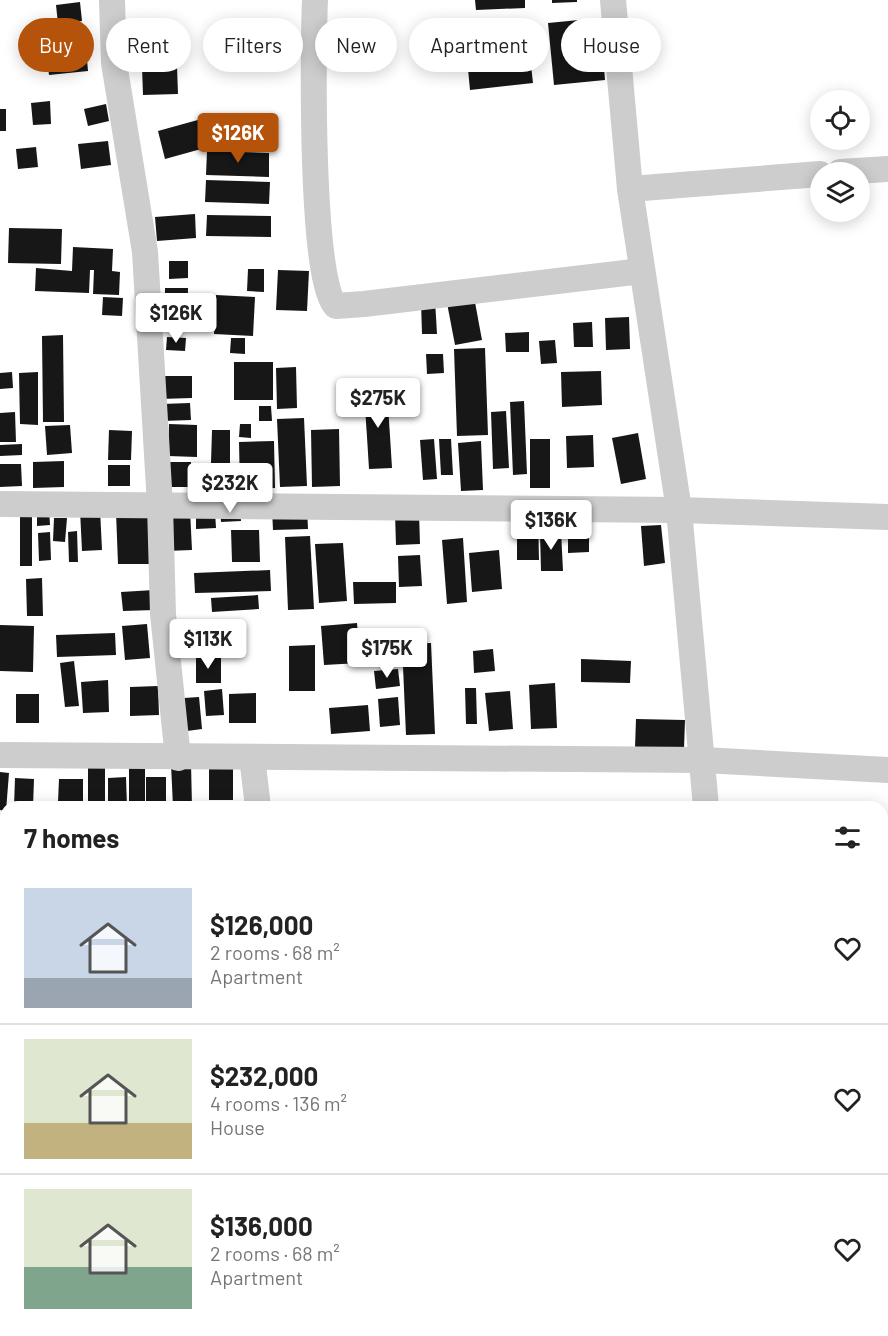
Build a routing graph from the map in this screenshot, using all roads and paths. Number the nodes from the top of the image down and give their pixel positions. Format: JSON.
{"nodes":[{"id":1,"x":112,"y":0,"type":"edge"},
{"id":2,"x":315,"y":0,"type":"edge"},
{"id":3,"x":613,"y":0,"type":"edge"},
{"id":4,"x":888,"y":169,"type":"edge"},
{"id":5,"x":870,"y":170,"type":"edge"},
{"id":6,"x":810,"y":175,"type":"edge"},
{"id":7,"x":630,"y":189,"type":"junction"},
{"id":8,"x":642,"y":271,"type":"junction"},
{"id":9,"x":0,"y":504,"type":"edge"},
{"id":10,"x":160,"y":505,"type":"junction"},
{"id":11,"x":680,"y":510,"type":"junction"},
{"id":12,"x":888,"y":517,"type":"edge"},
{"id":13,"x":0,"y":755,"type":"edge"},
{"id":14,"x":252,"y":757,"type":"junction"},
{"id":15,"x":178,"y":758,"type":"junction"},
{"id":16,"x":703,"y":760,"type":"junction"},
{"id":17,"x":888,"y":770,"type":"edge"},
{"id":18,"x":257,"y":801,"type":"edge"},
{"id":19,"x":706,"y":801,"type":"edge"}],
"edges":[{"from":1,"to":10,"type":"street"},
{"from":2,"to":8,"type":"street"},
{"from":3,"to":7,"type":"street"},
{"from":4,"to":5,"type":"street"},
{"from":6,"to":7,"type":"street"},
{"from":7,"to":8,"type":"street"},
{"from":8,"to":11,"type":"street"},
{"from":9,"to":10,"type":"street"},
{"from":10,"to":11,"type":"street"},
{"from":10,"to":15,"type":"street"},
{"from":11,"to":12,"type":"street"},
{"from":11,"to":16,"type":"street"},
{"from":13,"to":15,"type":"street"},
{"from":14,"to":15,"type":"street"},
{"from":14,"to":16,"type":"street"},
{"from":14,"to":18,"type":"street"},
{"from":16,"to":17,"type":"street"},
{"from":16,"to":19,"type":"street"}]}
